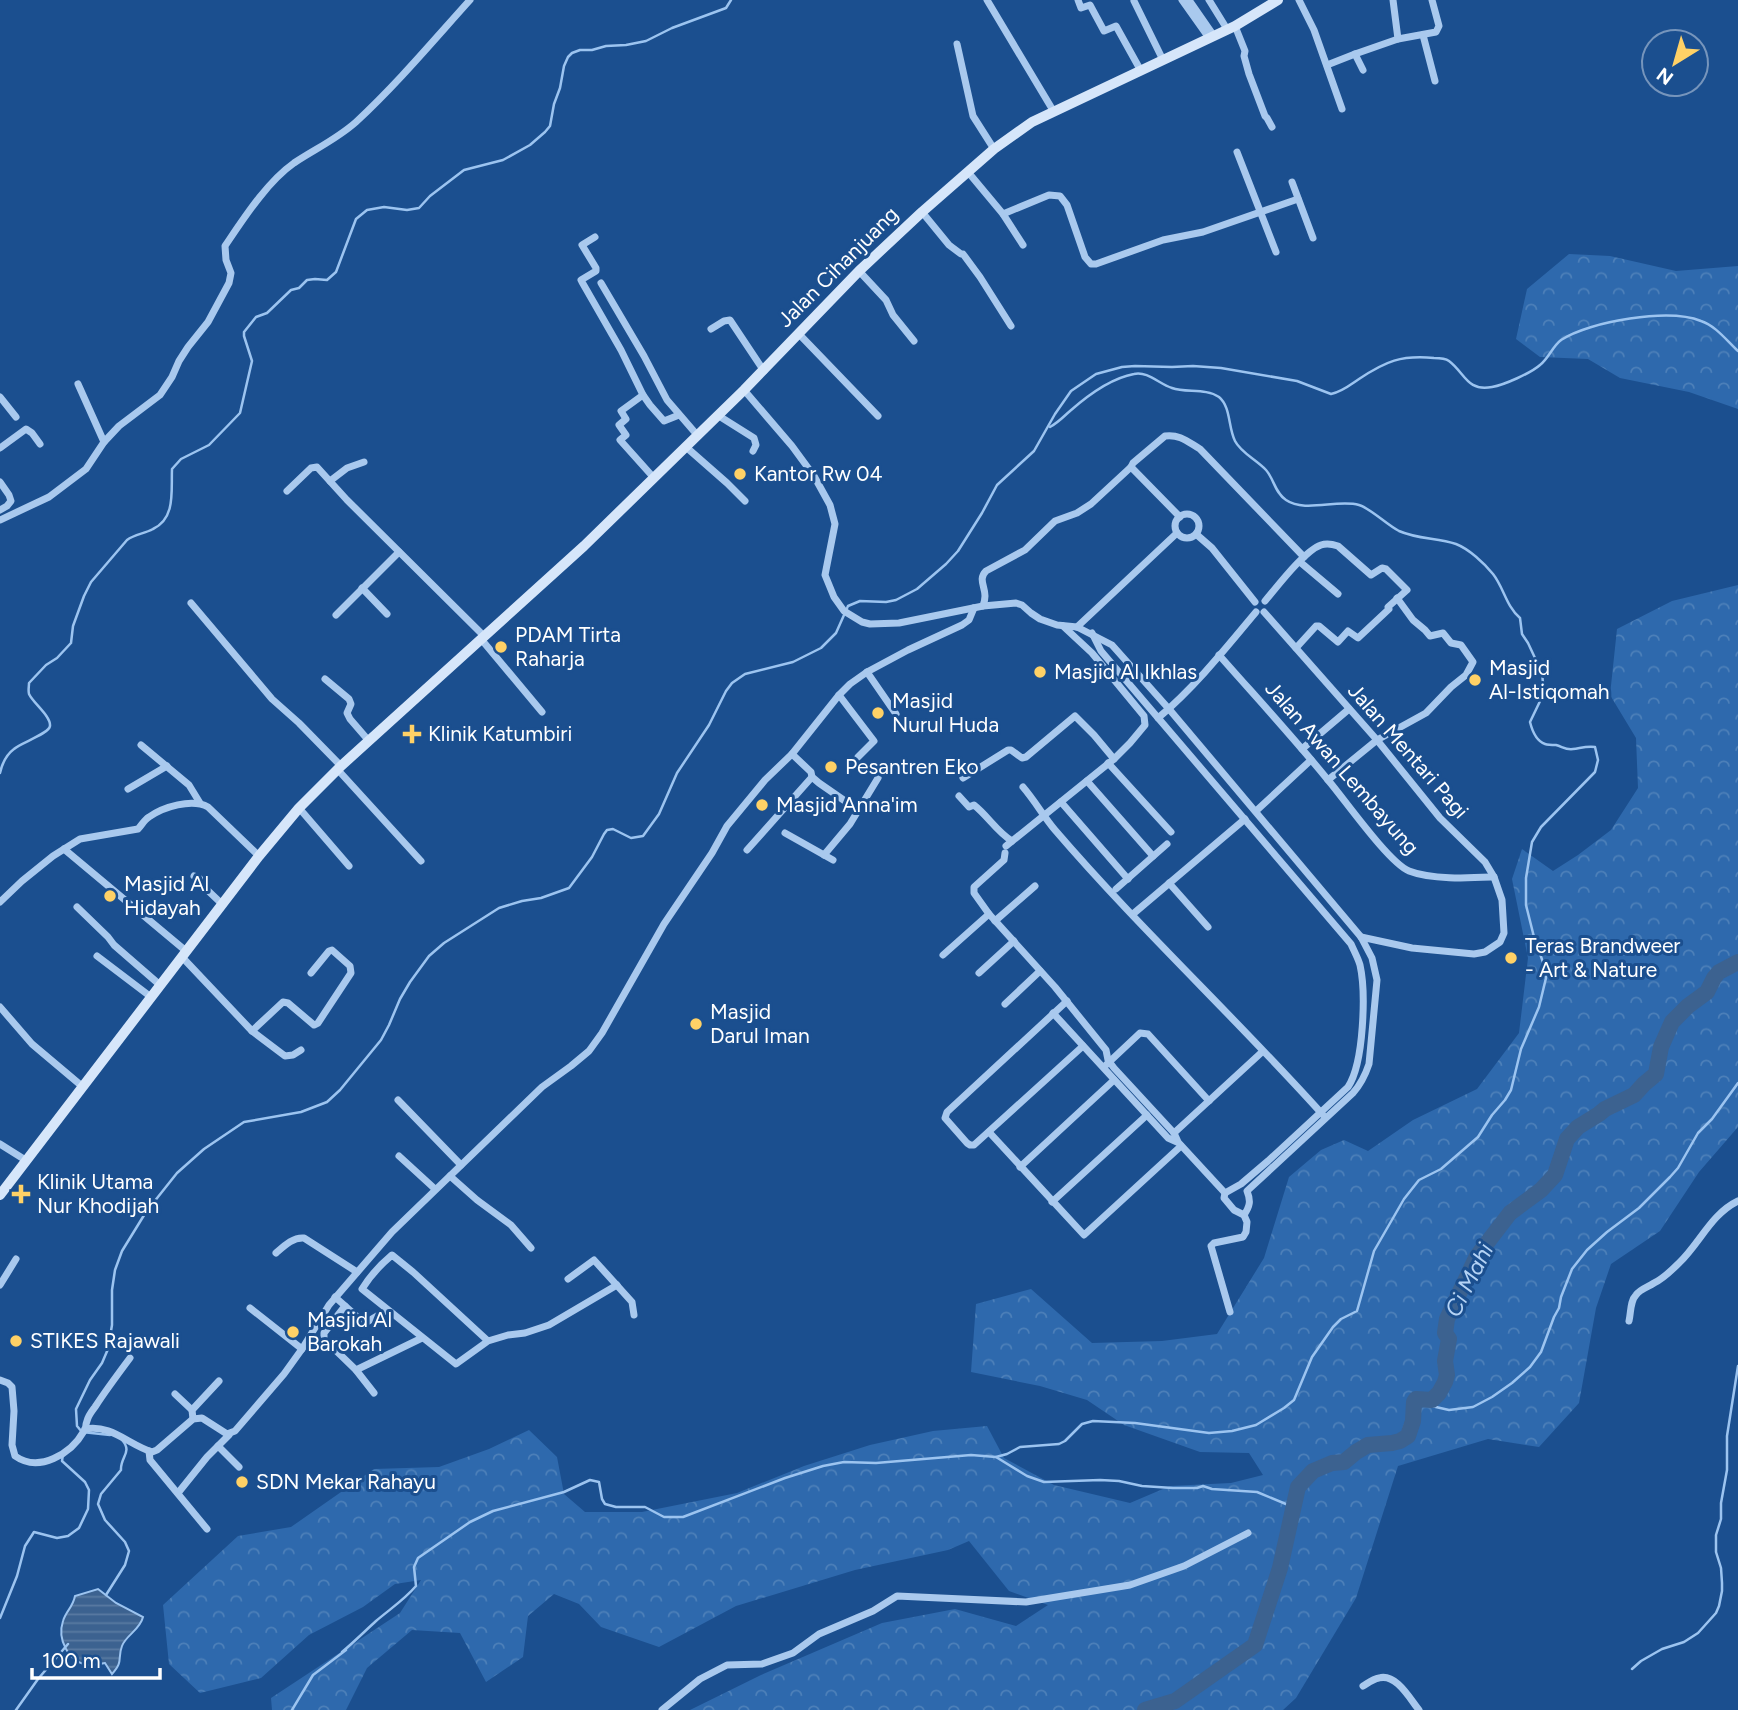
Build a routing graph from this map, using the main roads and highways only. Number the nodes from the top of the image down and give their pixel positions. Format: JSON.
{"nodes":[{"id":1,"x":1278,"y":0,"type":"edge"},
{"id":2,"x":0,"y":1195,"type":"edge"}],
"edges":[{"from":1,"to":2,"type":"main road","name":"Jalan Cihanjuang"}]}
